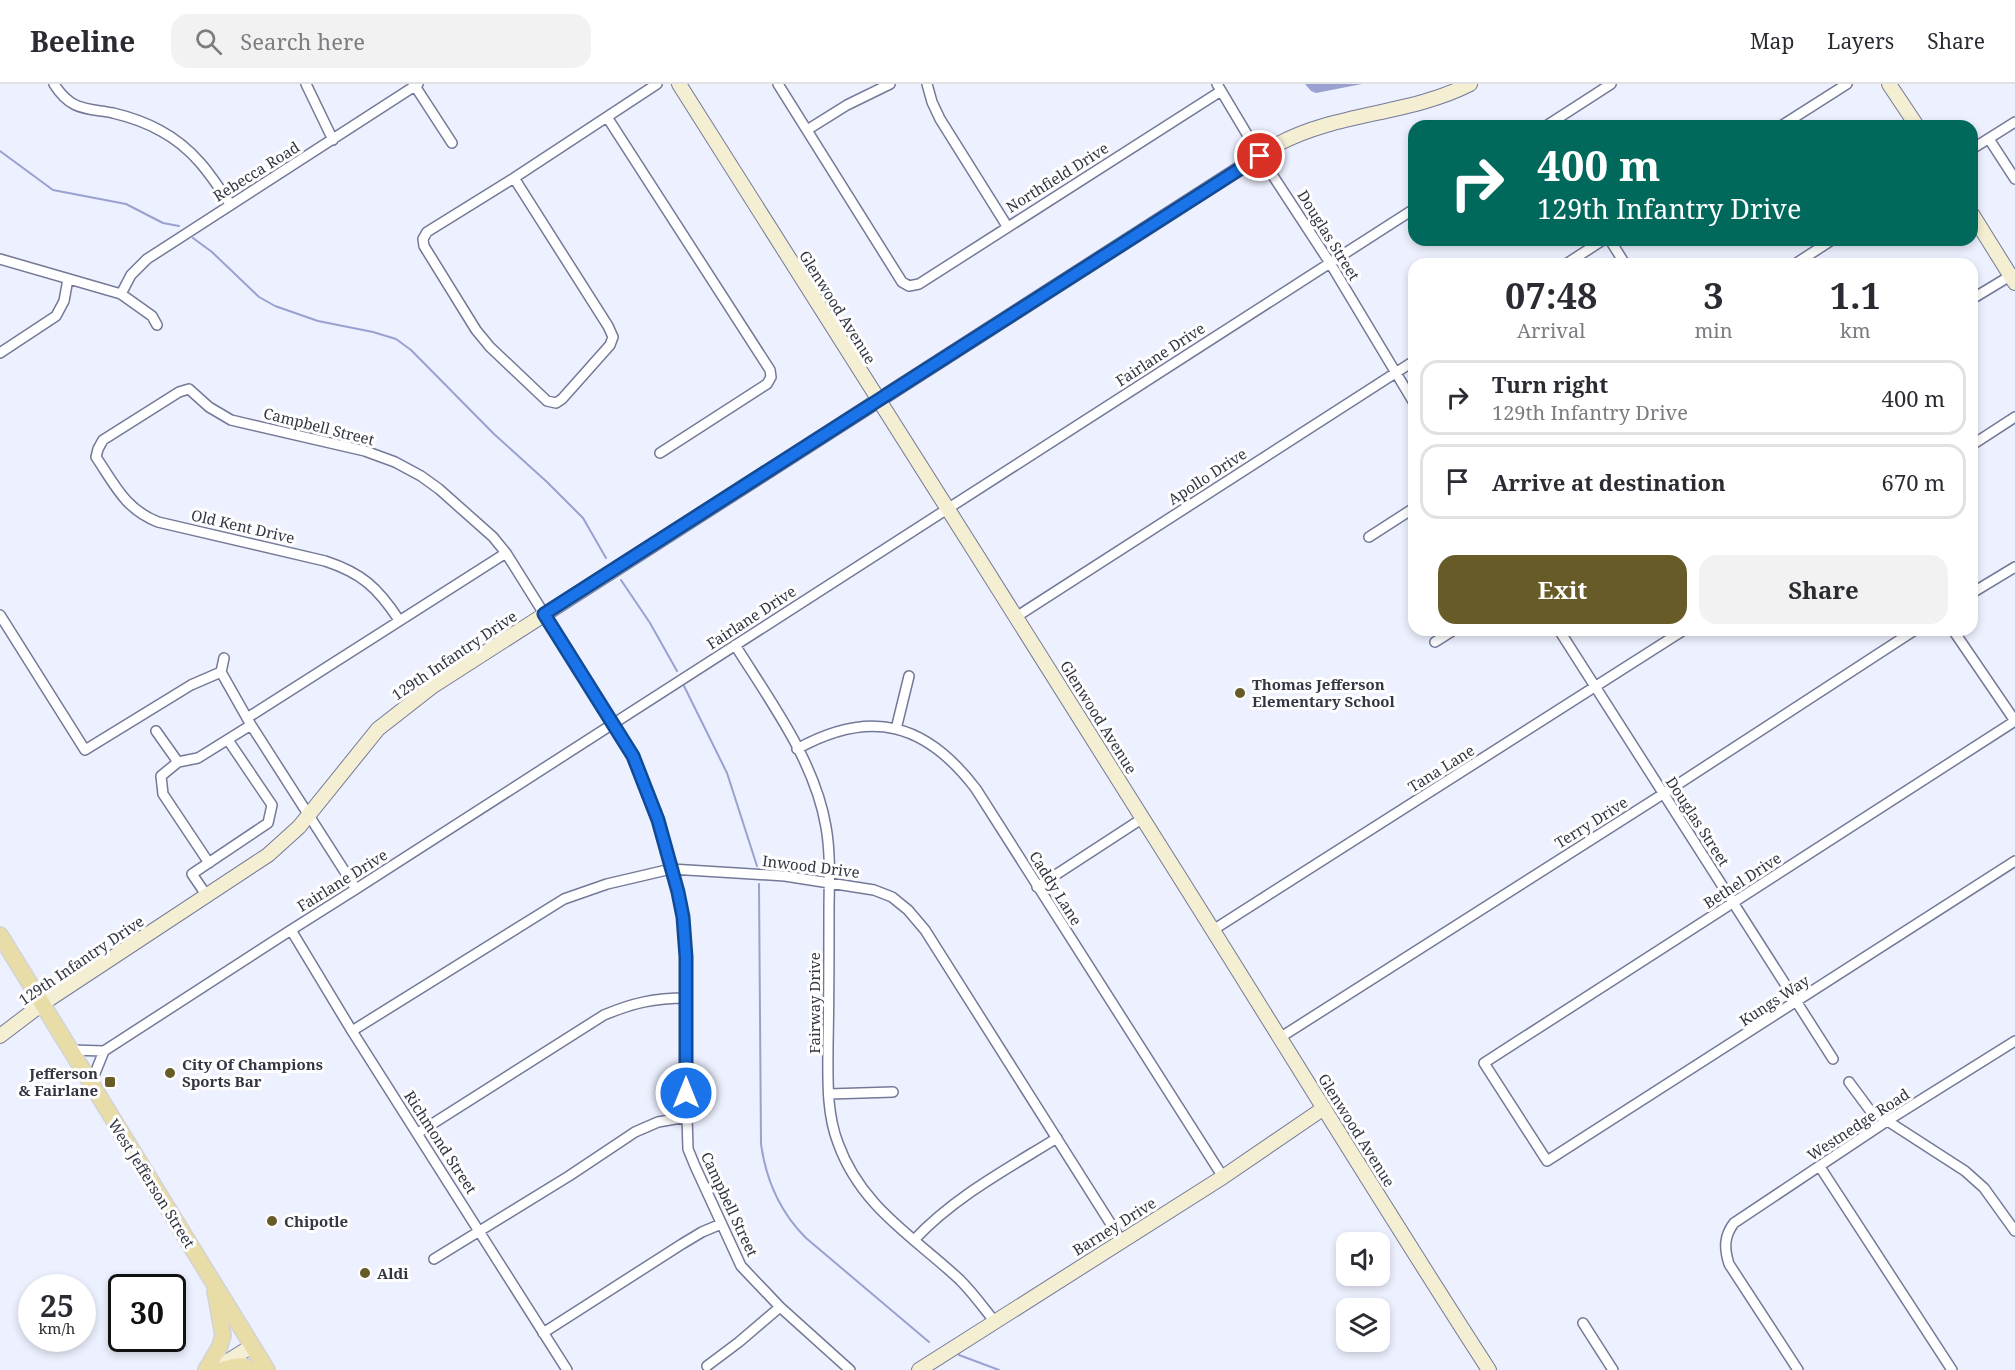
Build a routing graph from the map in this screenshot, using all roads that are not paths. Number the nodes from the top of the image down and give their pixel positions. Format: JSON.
{"nodes":[{"id":1,"x":54,"y":84,"type":"edge"},
{"id":2,"x":306,"y":84,"type":"edge"},
{"id":3,"x":657,"y":84,"type":"edge"},
{"id":4,"x":679,"y":84,"type":"edge"},
{"id":5,"x":778,"y":84,"type":"edge"},
{"id":6,"x":890,"y":84,"type":"edge"},
{"id":7,"x":927,"y":84,"type":"edge"},
{"id":8,"x":1470,"y":84,"type":"edge"},
{"id":9,"x":1611,"y":84,"type":"edge"},
{"id":10,"x":1847,"y":84,"type":"edge"},
{"id":11,"x":1889,"y":84,"type":"edge"},
{"id":12,"x":416,"y":85,"type":"edge"},
{"id":13,"x":1219,"y":87,"type":"edge"},
{"id":14,"x":607,"y":117,"type":"junction"},
{"id":15,"x":1555,"y":120,"type":"edge"},
{"id":16,"x":1790,"y":120,"type":"edge"},
{"id":17,"x":1913,"y":120,"type":"edge"},
{"id":18,"x":2015,"y":122,"type":"edge"},
{"id":19,"x":807,"y":130,"type":"junction"},
{"id":20,"x":1989,"y":139,"type":"junction"},
{"id":21,"x":333,"y":140,"type":"junction"},
{"id":22,"x":452,"y":143,"type":"dead end"},
{"id":23,"x":1978,"y":145,"type":"edge"},
{"id":24,"x":1260,"y":156,"type":"junction"},
{"id":25,"x":514,"y":178,"type":"junction"},
{"id":26,"x":2015,"y":180,"type":"edge"},
{"id":27,"x":230,"y":204,"type":"junction"},
{"id":28,"x":1408,"y":213,"type":"edge"},
{"id":29,"x":1978,"y":224,"type":"edge"},
{"id":30,"x":1006,"y":226,"type":"junction"},
{"id":31,"x":1594,"y":246,"type":"edge"},
{"id":32,"x":1823,"y":246,"type":"edge"},
{"id":33,"x":1575,"y":258,"type":"edge"},
{"id":34,"x":1804,"y":258,"type":"edge"},
{"id":35,"x":0,"y":259,"type":"edge"},
{"id":36,"x":1330,"y":263,"type":"junction"},
{"id":37,"x":68,"y":279,"type":"junction"},
{"id":38,"x":2013,"y":279,"type":"edge"},
{"id":39,"x":121,"y":294,"type":"junction"},
{"id":40,"x":1978,"y":296,"type":"edge"},
{"id":41,"x":157,"y":325,"type":"dead end"},
{"id":42,"x":0,"y":353,"type":"edge"},
{"id":43,"x":1408,"y":365,"type":"edge"},
{"id":44,"x":1395,"y":373,"type":"junction"},
{"id":45,"x":189,"y":389,"type":"joint"},
{"id":46,"x":1408,"y":394,"type":"edge"},
{"id":47,"x":878,"y":400,"type":"junction"},
{"id":48,"x":2015,"y":417,"type":"edge"},
{"id":49,"x":1978,"y":441,"type":"edge"},
{"id":50,"x":660,"y":453,"type":"dead end"},
{"id":51,"x":947,"y":508,"type":"junction"},
{"id":52,"x":1408,"y":512,"type":"edge"},
{"id":53,"x":1369,"y":537,"type":"dead end"},
{"id":54,"x":506,"y":553,"type":"junction"},
{"id":55,"x":2015,"y":567,"type":"edge"},
{"id":56,"x":1978,"y":590,"type":"edge"},
{"id":57,"x":544,"y":614,"type":"junction"},
{"id":58,"x":0,"y":615,"type":"edge"},
{"id":59,"x":1016,"y":617,"type":"junction"},
{"id":60,"x":399,"y":620,"type":"junction"},
{"id":61,"x":1444,"y":636,"type":"edge"},
{"id":62,"x":1563,"y":636,"type":"edge"},
{"id":63,"x":1675,"y":636,"type":"edge"},
{"id":64,"x":1907,"y":636,"type":"edge"},
{"id":65,"x":1957,"y":636,"type":"edge"},
{"id":66,"x":1435,"y":642,"type":"dead end"},
{"id":67,"x":735,"y":645,"type":"junction"},
{"id":68,"x":224,"y":658,"type":"dead end"},
{"id":69,"x":221,"y":672,"type":"junction"},
{"id":70,"x":909,"y":676,"type":"dead end"},
{"id":71,"x":1595,"y":687,"type":"junction"},
{"id":72,"x":2015,"y":721,"type":"edge"},
{"id":73,"x":249,"y":722,"type":"junction"},
{"id":74,"x":612,"y":724,"type":"junction"},
{"id":75,"x":896,"y":729,"type":"junction"},
{"id":76,"x":156,"y":731,"type":"dead end"},
{"id":77,"x":228,"y":740,"type":"junction"},
{"id":78,"x":797,"y":749,"type":"junction"},
{"id":79,"x":178,"y":762,"type":"junction"},
{"id":80,"x":1663,"y":794,"type":"junction"},
{"id":81,"x":308,"y":815,"type":"junction"},
{"id":82,"x":1143,"y":818,"type":"junction"},
{"id":83,"x":2015,"y":861,"type":"edge"},
{"id":84,"x":209,"y":863,"type":"junction"},
{"id":85,"x":671,"y":869,"type":"junction"},
{"id":86,"x":829,"y":882,"type":"junction"},
{"id":87,"x":1037,"y":887,"type":"junction"},
{"id":88,"x":356,"y":890,"type":"junction"},
{"id":89,"x":207,"y":896,"type":"junction"},
{"id":90,"x":1733,"y":903,"type":"junction"},
{"id":91,"x":291,"y":930,"type":"junction"},
{"id":92,"x":1214,"y":930,"type":"junction"},
{"id":93,"x":0,"y":935,"type":"edge"},
{"id":94,"x":686,"y":998,"type":"junction"},
{"id":95,"x":1797,"y":1003,"type":"junction"},
{"id":96,"x":42,"y":1004,"type":"junction"},
{"id":97,"x":352,"y":1031,"type":"junction"},
{"id":98,"x":0,"y":1036,"type":"edge"},
{"id":99,"x":1281,"y":1037,"type":"junction"},
{"id":100,"x":2015,"y":1041,"type":"edge"},
{"id":101,"x":71,"y":1050,"type":"junction"},
{"id":102,"x":104,"y":1051,"type":"junction"},
{"id":103,"x":1833,"y":1059,"type":"dead end"},
{"id":104,"x":1849,"y":1082,"type":"dead end"},
{"id":105,"x":91,"y":1083,"type":"junction"},
{"id":106,"x":893,"y":1092,"type":"dead end"},
{"id":107,"x":829,"y":1094,"type":"junction"},
{"id":108,"x":1324,"y":1108,"type":"junction"},
{"id":109,"x":687,"y":1117,"type":"junction"},
{"id":110,"x":1887,"y":1121,"type":"junction"},
{"id":111,"x":418,"y":1133,"type":"junction"},
{"id":112,"x":1057,"y":1138,"type":"junction"},
{"id":113,"x":1547,"y":1161,"type":"joint"},
{"id":114,"x":1820,"y":1167,"type":"junction"},
{"id":115,"x":1223,"y":1177,"type":"junction"},
{"id":116,"x":721,"y":1224,"type":"junction"},
{"id":117,"x":480,"y":1230,"type":"junction"},
{"id":118,"x":2015,"y":1231,"type":"edge"},
{"id":119,"x":914,"y":1240,"type":"junction"},
{"id":120,"x":1121,"y":1240,"type":"junction"},
{"id":121,"x":435,"y":1259,"type":"dead end"},
{"id":122,"x":213,"y":1283,"type":"junction"},
{"id":123,"x":780,"y":1306,"type":"junction"},
{"id":124,"x":995,"y":1322,"type":"junction"},
{"id":125,"x":1583,"y":1323,"type":"dead end"},
{"id":126,"x":543,"y":1333,"type":"junction"},
{"id":127,"x":252,"y":1346,"type":"junction"},
{"id":128,"x":707,"y":1366,"type":"dead end"},
{"id":129,"x":206,"y":1370,"type":"edge"},
{"id":130,"x":214,"y":1370,"type":"edge"},
{"id":131,"x":222,"y":1370,"type":"edge"},
{"id":132,"x":251,"y":1370,"type":"edge"},
{"id":133,"x":267,"y":1370,"type":"edge"},
{"id":134,"x":567,"y":1370,"type":"edge"},
{"id":135,"x":850,"y":1370,"type":"edge"},
{"id":136,"x":920,"y":1370,"type":"edge"},
{"id":137,"x":1489,"y":1370,"type":"edge"},
{"id":138,"x":1613,"y":1370,"type":"edge"},
{"id":139,"x":1798,"y":1370,"type":"edge"},
{"id":140,"x":1952,"y":1370,"type":"edge"}],
"edges":[{"from":1,"to":27,"type":"street"},
{"from":2,"to":21,"type":"street"},
{"from":3,"to":14,"type":"street"},
{"from":4,"to":47,"type":"street","name":"Glenwood Avenue"},
{"from":5,"to":19,"type":"street"},
{"from":6,"to":19,"type":"street"},
{"from":7,"to":30,"type":"street"},
{"from":8,"to":24,"type":"street","name":"129th Infantry Drive"},
{"from":9,"to":15,"type":"street"},
{"from":10,"to":16,"type":"street"},
{"from":11,"to":17,"type":"street"},
{"from":12,"to":21,"type":"street","name":"Rebecca Road"},
{"from":12,"to":22,"type":"street"},
{"from":13,"to":24,"type":"street","name":"Douglas Street"},
{"from":13,"to":30,"type":"street","name":"Northfield Drive"},
{"from":14,"to":25,"type":"street"},
{"from":14,"to":50,"type":"street"},
{"from":18,"to":20,"type":"street"},
{"from":19,"to":30,"type":"street","name":"Northfield Drive"},
{"from":20,"to":23,"type":"street"},
{"from":20,"to":26,"type":"street"},
{"from":21,"to":27,"type":"street","name":"Rebecca Road"},
{"from":24,"to":36,"type":"street","name":"Douglas Street"},
{"from":24,"to":47,"type":"street","name":"129th Infantry Drive"},
{"from":25,"to":25,"type":"street"},
{"from":27,"to":39,"type":"street","name":"Rebecca Road"},
{"from":28,"to":36,"type":"street","name":"Fairlane Drive"},
{"from":29,"to":38,"type":"street"},
{"from":31,"to":33,"type":"street"},
{"from":32,"to":34,"type":"street"},
{"from":35,"to":37,"type":"street"},
{"from":36,"to":44,"type":"street","name":"Douglas Street"},
{"from":36,"to":51,"type":"street","name":"Fairlane Drive"},
{"from":37,"to":39,"type":"street"},
{"from":37,"to":42,"type":"street"},
{"from":38,"to":40,"type":"street"},
{"from":39,"to":41,"type":"street"},
{"from":43,"to":44,"type":"street","name":"Apollo Drive"},
{"from":44,"to":46,"type":"street","name":"Douglas Street"},
{"from":44,"to":59,"type":"street","name":"Apollo Drive"},
{"from":45,"to":54,"type":"street","name":"Campbell Street"},
{"from":45,"to":60,"type":"street","name":"Old Kent Drive"},
{"from":47,"to":51,"type":"street","name":"Glenwood Avenue"},
{"from":47,"to":57,"type":"street","name":"129th Infantry Drive"},
{"from":48,"to":49,"type":"street"},
{"from":51,"to":59,"type":"street","name":"Glenwood Avenue"},
{"from":51,"to":67,"type":"street","name":"Fairlane Drive"},
{"from":52,"to":53,"type":"street"},
{"from":54,"to":57,"type":"street","name":"Campbell Street"},
{"from":54,"to":60,"type":"street"},
{"from":55,"to":56,"type":"street"},
{"from":57,"to":74,"type":"street","name":"Campbell Street"},
{"from":57,"to":81,"type":"street","name":"129th Infantry Drive"},
{"from":58,"to":69,"type":"street"},
{"from":59,"to":82,"type":"street","name":"Glenwood Avenue"},
{"from":60,"to":73,"type":"street"},
{"from":61,"to":66,"type":"street"},
{"from":62,"to":71,"type":"street","name":"Douglas Street"},
{"from":63,"to":71,"type":"street","name":"Tana Lane"},
{"from":64,"to":80,"type":"street","name":"Terry Drive"},
{"from":65,"to":72,"type":"street"},
{"from":67,"to":74,"type":"street","name":"Fairlane Drive"},
{"from":67,"to":78,"type":"street","name":"Fairway Drive"},
{"from":68,"to":69,"type":"street"},
{"from":69,"to":73,"type":"street"},
{"from":70,"to":75,"type":"street"},
{"from":71,"to":80,"type":"street","name":"Douglas Street"},
{"from":71,"to":92,"type":"street","name":"Tana Lane"},
{"from":72,"to":90,"type":"street","name":"Bethel Drive"},
{"from":73,"to":77,"type":"street"},
{"from":73,"to":81,"type":"street"},
{"from":74,"to":85,"type":"street","name":"Campbell Street"},
{"from":74,"to":88,"type":"street","name":"Fairlane Drive"},
{"from":75,"to":78,"type":"street","name":"Caddy Lane"},
{"from":75,"to":87,"type":"street","name":"Caddy Lane"},
{"from":76,"to":79,"type":"street"},
{"from":77,"to":79,"type":"street"},
{"from":77,"to":84,"type":"street"},
{"from":78,"to":86,"type":"street","name":"Fairway Drive"},
{"from":79,"to":84,"type":"street"},
{"from":80,"to":90,"type":"street","name":"Douglas Street"},
{"from":80,"to":99,"type":"street","name":"Terry Drive"},
{"from":81,"to":88,"type":"street"},
{"from":81,"to":89,"type":"street","name":"129th Infantry Drive"},
{"from":82,"to":87,"type":"street"},
{"from":82,"to":92,"type":"street","name":"Glenwood Avenue"},
{"from":83,"to":95,"type":"street","name":"Kungs Way"},
{"from":84,"to":89,"type":"street"},
{"from":85,"to":86,"type":"street","name":"Inwood Drive"},
{"from":85,"to":94,"type":"street","name":"Campbell Street"},
{"from":85,"to":97,"type":"street","name":"Inwood Drive"},
{"from":86,"to":107,"type":"street","name":"Fairway Drive"},
{"from":86,"to":112,"type":"street","name":"Inwood Drive"},
{"from":87,"to":115,"type":"street","name":"Caddy Lane"},
{"from":88,"to":91,"type":"street","name":"Fairlane Drive"},
{"from":89,"to":96,"type":"street","name":"129th Infantry Drive"},
{"from":90,"to":95,"type":"street","name":"Douglas Street"},
{"from":90,"to":113,"type":"street","name":"Bethel Drive"},
{"from":91,"to":97,"type":"street","name":"Richmond Street"},
{"from":91,"to":102,"type":"street","name":"Fairlane Drive"},
{"from":92,"to":99,"type":"street","name":"Glenwood Avenue"},
{"from":93,"to":96,"type":"main road","name":"West Jefferson Street"},
{"from":94,"to":109,"type":"street","name":"Campbell Street"},
{"from":94,"to":111,"type":"street"},
{"from":95,"to":103,"type":"street","name":"Douglas Street"},
{"from":95,"to":113,"type":"street","name":"Kungs Way"},
{"from":96,"to":98,"type":"street","name":"129th Infantry Drive"},
{"from":96,"to":101,"type":"main road","name":"West Jefferson Street"},
{"from":97,"to":111,"type":"street","name":"Richmond Street"},
{"from":99,"to":108,"type":"street","name":"Glenwood Avenue"},
{"from":100,"to":110,"type":"street","name":"Westnedge Road"},
{"from":101,"to":102,"type":"street"},
{"from":101,"to":105,"type":"main road","name":"West Jefferson Street"},
{"from":102,"to":105,"type":"street"},
{"from":104,"to":110,"type":"street"},
{"from":105,"to":122,"type":"main road","name":"West Jefferson Street"},
{"from":106,"to":107,"type":"street"},
{"from":107,"to":119,"type":"street","name":"Fairway Drive"},
{"from":108,"to":115,"type":"street","name":"Barney Drive"},
{"from":108,"to":137,"type":"street","name":"Glenwood Avenue"},
{"from":109,"to":116,"type":"street","name":"Campbell Street"},
{"from":109,"to":117,"type":"street"},
{"from":110,"to":114,"type":"street","name":"Westnedge Road"},
{"from":110,"to":118,"type":"street"},
{"from":111,"to":117,"type":"street","name":"Richmond Street"},
{"from":112,"to":119,"type":"street"},
{"from":112,"to":120,"type":"street","name":"Inwood Drive"},
{"from":114,"to":139,"type":"street","name":"Westnedge Road"},
{"from":114,"to":140,"type":"street"},
{"from":115,"to":120,"type":"street","name":"Barney Drive"},
{"from":116,"to":123,"type":"street","name":"Campbell Street"},
{"from":116,"to":126,"type":"street"},
{"from":117,"to":121,"type":"street"},
{"from":117,"to":126,"type":"street","name":"Richmond Street"},
{"from":119,"to":124,"type":"street","name":"Fairway Drive"},
{"from":120,"to":124,"type":"street","name":"Barney Drive"},
{"from":122,"to":127,"type":"main road","name":"West Jefferson Street"},
{"from":122,"to":129,"type":"main road"},
{"from":123,"to":128,"type":"street"},
{"from":123,"to":135,"type":"street","name":"Campbell Street"},
{"from":124,"to":136,"type":"street","name":"Barney Drive"},
{"from":125,"to":138,"type":"street"},
{"from":126,"to":134,"type":"street","name":"Richmond Street"},
{"from":127,"to":130,"type":"street"},
{"from":127,"to":133,"type":"main road","name":"West Jefferson Street"},
{"from":131,"to":132,"type":"main road"}]}
